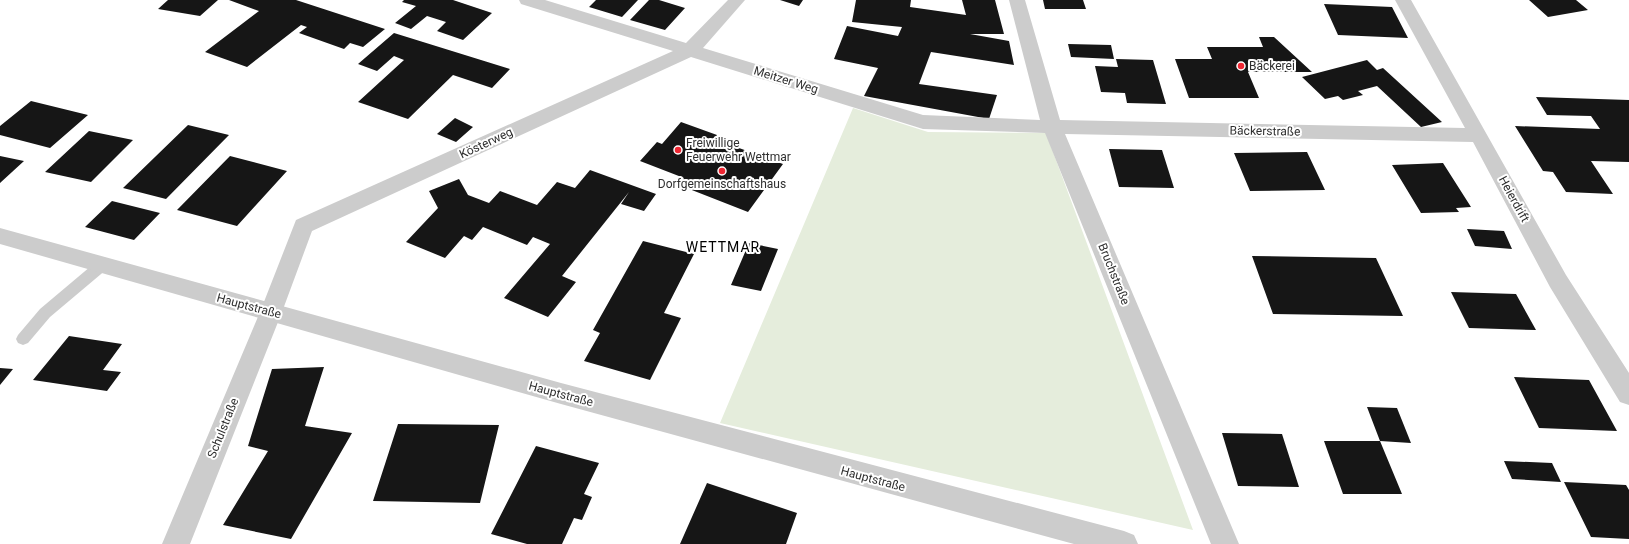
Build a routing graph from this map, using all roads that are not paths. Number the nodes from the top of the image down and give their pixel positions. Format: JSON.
{"nodes":[{"id":1,"x":527,"y":0,"type":"edge"},
{"id":2,"x":737,"y":0,"type":"edge"},
{"id":3,"x":1016,"y":0,"type":"edge"},
{"id":4,"x":1403,"y":0,"type":"edge"},
{"id":5,"x":688,"y":51,"type":"junction"},
{"id":6,"x":1052,"y":127,"type":"junction"},
{"id":7,"x":1479,"y":135,"type":"junction"},
{"id":8,"x":0,"y":236,"type":"edge"},
{"id":9,"x":102,"y":265,"type":"junction"},
{"id":10,"x":271,"y":312,"type":"junction"},
{"id":11,"x":23,"y":339,"type":"dead end"},
{"id":12,"x":1629,"y":394,"type":"edge"},
{"id":13,"x":176,"y":544,"type":"edge"},
{"id":14,"x":1124,"y":544,"type":"edge"},
{"id":15,"x":1225,"y":544,"type":"edge"}],
"edges":[{"from":1,"to":5,"type":"street","name":"Meitzer Weg"},
{"from":2,"to":5,"type":"street","name":"Kösterweg"},
{"from":3,"to":6,"type":"street","name":"Bruchstraße"},
{"from":4,"to":7,"type":"street","name":"Heierdrift"},
{"from":5,"to":6,"type":"street","name":"Meitzer Weg"},
{"from":5,"to":10,"type":"street","name":"Kösterweg"},
{"from":6,"to":7,"type":"street","name":"Bäckerstraße"},
{"from":6,"to":15,"type":"street","name":"Bruchstraße"},
{"from":7,"to":12,"type":"street","name":"Heierdrift"},
{"from":8,"to":9,"type":"street","name":"Hauptstraße"},
{"from":9,"to":10,"type":"street","name":"Hauptstraße"},
{"from":9,"to":11,"type":"lane"},
{"from":10,"to":13,"type":"street","name":"Schulstraße"},
{"from":10,"to":14,"type":"street","name":"Hauptstraße"}]}
